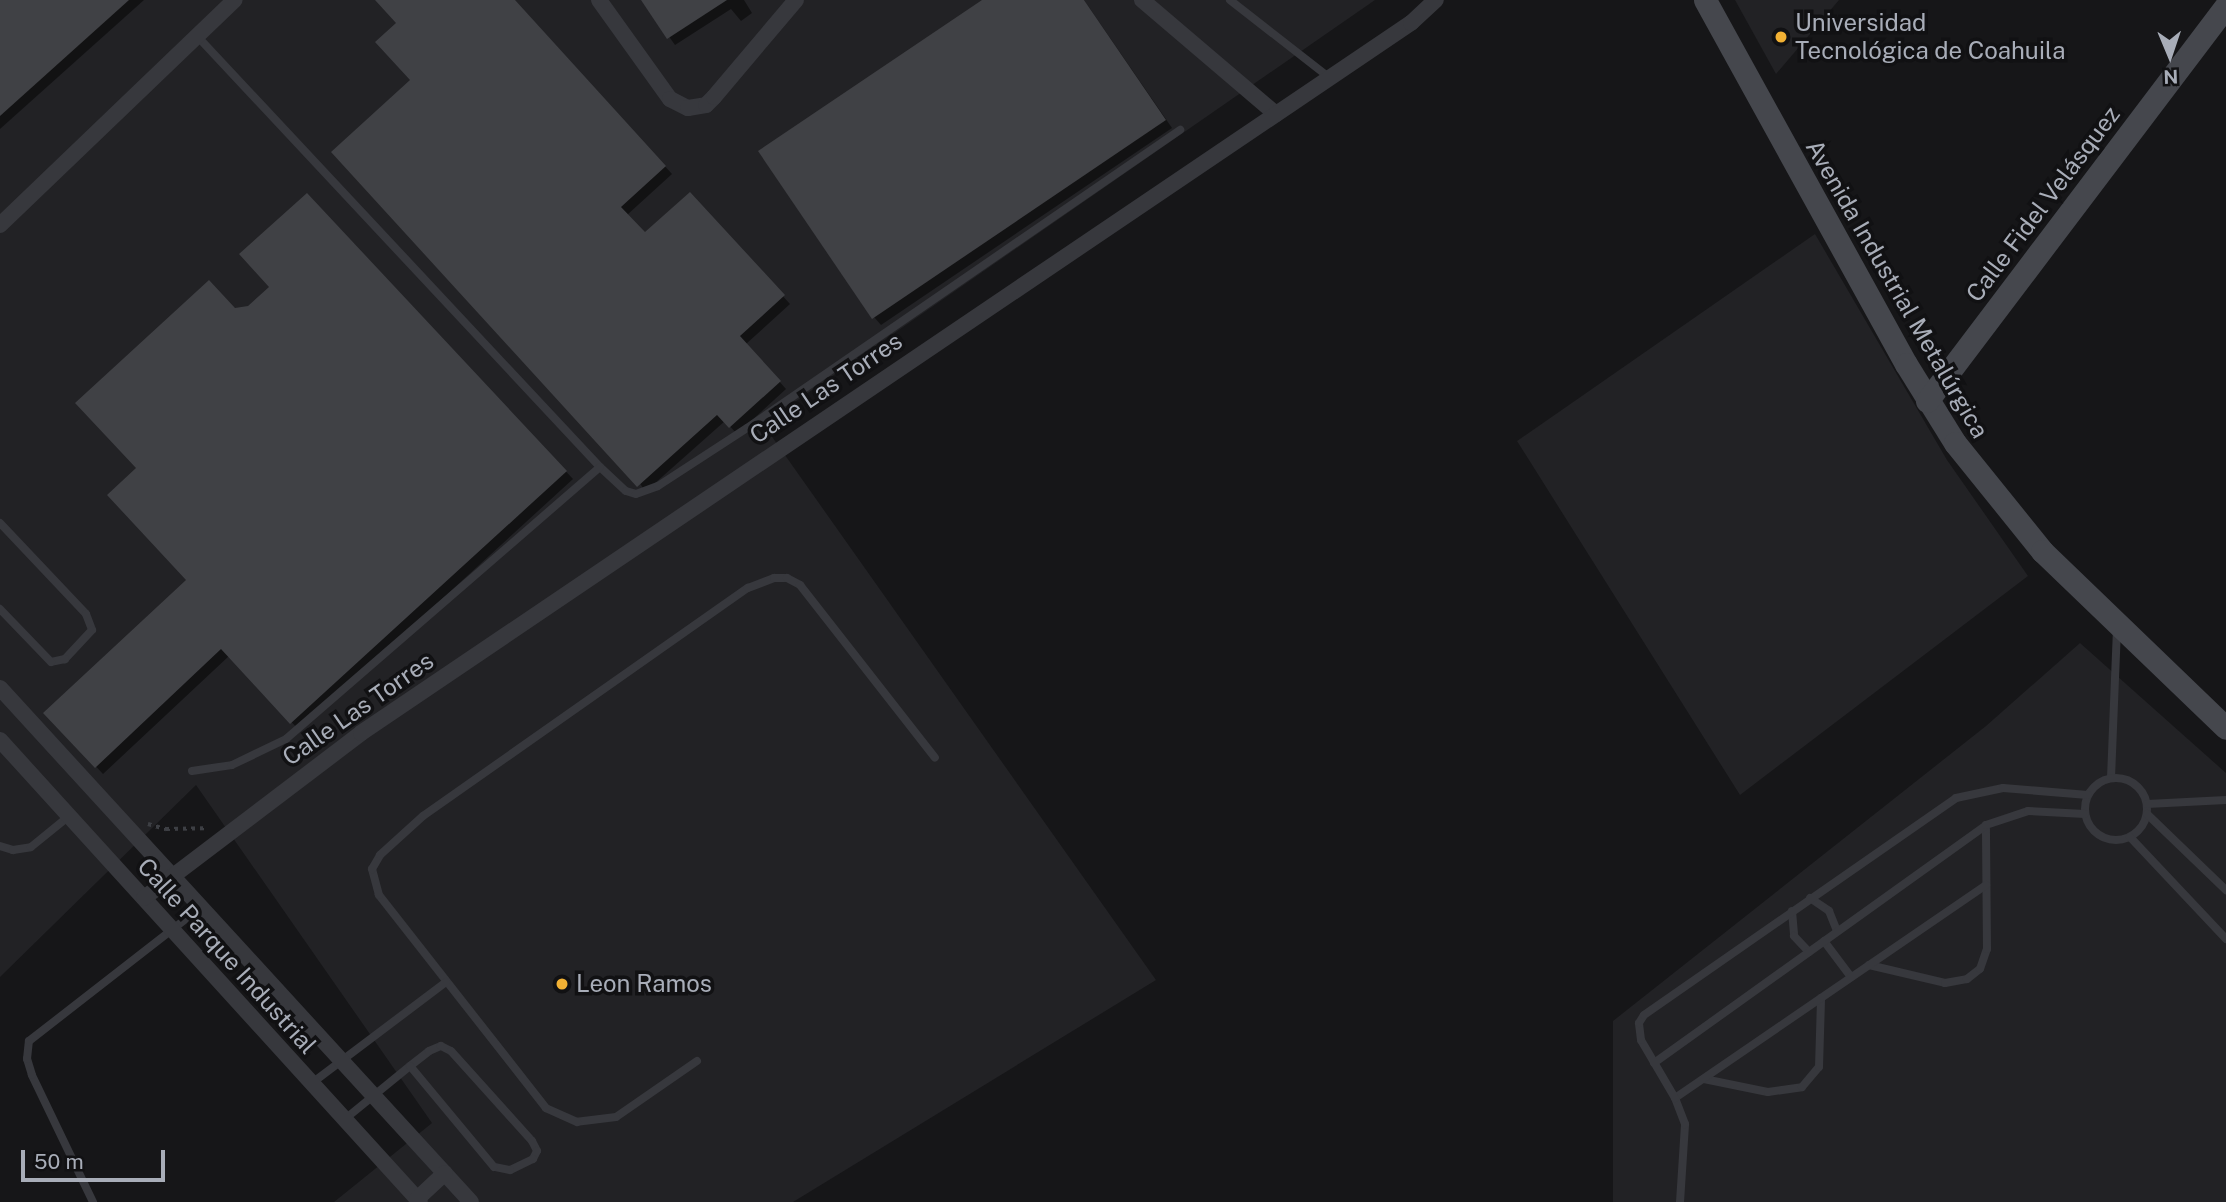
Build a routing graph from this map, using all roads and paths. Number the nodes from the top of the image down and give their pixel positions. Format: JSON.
{"nodes":[{"id":1,"x":235,"y":0,"type":"edge"},
{"id":2,"x":599,"y":0,"type":"edge"},
{"id":3,"x":796,"y":0,"type":"edge"},
{"id":4,"x":1142,"y":0,"type":"edge"},
{"id":5,"x":1230,"y":0,"type":"edge"},
{"id":6,"x":1436,"y":0,"type":"edge"},
{"id":7,"x":1704,"y":0,"type":"edge"},
{"id":8,"x":2226,"y":6,"type":"edge"},
{"id":9,"x":198,"y":37,"type":"junction"},
{"id":10,"x":1330,"y":78,"type":"junction"},
{"id":11,"x":1276,"y":114,"type":"junction"},
{"id":12,"x":1180,"y":130,"type":"dead end"},
{"id":13,"x":0,"y":225,"type":"edge"},
{"id":14,"x":1927,"y":401,"type":"junction"},
{"id":15,"x":600,"y":467,"type":"junction"},
{"id":16,"x":0,"y":523,"type":"edge"},
{"id":17,"x":0,"y":609,"type":"edge"},
{"id":18,"x":2117,"y":626,"type":"junction"},
{"id":19,"x":0,"y":688,"type":"edge"},
{"id":20,"x":2226,"y":728,"type":"edge"},
{"id":21,"x":0,"y":740,"type":"edge"},
{"id":22,"x":935,"y":758,"type":"dead end"},
{"id":23,"x":192,"y":772,"type":"dead end"},
{"id":24,"x":2111,"y":778,"type":"junction"},
{"id":25,"x":2088,"y":794,"type":"junction"},
{"id":26,"x":2226,"y":800,"type":"edge"},
{"id":27,"x":2147,"y":804,"type":"junction"},
{"id":28,"x":2085,"y":814,"type":"junction"},
{"id":29,"x":2147,"y":814,"type":"junction"},
{"id":30,"x":69,"y":816,"type":"junction"},
{"id":31,"x":141,"y":822,"type":"dead end"},
{"id":32,"x":1986,"y":825,"type":"junction"},
{"id":33,"x":212,"y":827,"type":"dead end"},
{"id":34,"x":2130,"y":837,"type":"junction"},
{"id":35,"x":0,"y":846,"type":"edge"},
{"id":36,"x":172,"y":876,"type":"junction"},
{"id":37,"x":1986,"y":884,"type":"junction"},
{"id":38,"x":2226,"y":890,"type":"edge"},
{"id":39,"x":144,"y":898,"type":"junction"},
{"id":40,"x":1810,"y":898,"type":"junction"},
{"id":41,"x":201,"y":906,"type":"junction"},
{"id":42,"x":1792,"y":911,"type":"junction"},
{"id":43,"x":172,"y":929,"type":"junction"},
{"id":44,"x":1838,"y":931,"type":"junction"},
{"id":45,"x":2226,"y":939,"type":"edge"},
{"id":46,"x":1824,"y":941,"type":"junction"},
{"id":47,"x":1809,"y":952,"type":"junction"},
{"id":48,"x":1869,"y":965,"type":"junction"},
{"id":49,"x":1851,"y":977,"type":"junction"},
{"id":50,"x":446,"y":982,"type":"junction"},
{"id":51,"x":1821,"y":998,"type":"junction"},
{"id":52,"x":342,"y":1060,"type":"junction"},
{"id":53,"x":697,"y":1061,"type":"dead end"},
{"id":54,"x":1654,"y":1063,"type":"junction"},
{"id":55,"x":410,"y":1066,"type":"junction"},
{"id":56,"x":1704,"y":1079,"type":"junction"},
{"id":57,"x":312,"y":1083,"type":"junction"},
{"id":58,"x":374,"y":1095,"type":"junction"},
{"id":59,"x":1675,"y":1098,"type":"junction"},
{"id":60,"x":345,"y":1119,"type":"junction"},
{"id":61,"x":445,"y":1173,"type":"junction"},
{"id":62,"x":418,"y":1200,"type":"edge"},
{"id":63,"x":93,"y":1202,"type":"edge"},
{"id":64,"x":471,"y":1202,"type":"edge"},
{"id":65,"x":1680,"y":1202,"type":"edge"}],
"edges":[{"from":1,"to":9,"type":"street"},
{"from":2,"to":3,"type":"street"},
{"from":4,"to":11,"type":"street"},
{"from":5,"to":10,"type":"lane"},
{"from":6,"to":10,"type":"street","name":"Calle Las Torres"},
{"from":7,"to":14,"type":"street","name":"Avenida Industrial Metalúrgica"},
{"from":8,"to":14,"type":"street","name":"Calle Fidel Velásquez"},
{"from":9,"to":13,"type":"street"},
{"from":9,"to":15,"type":"lane"},
{"from":10,"to":11,"type":"street","name":"Calle Las Torres"},
{"from":11,"to":36,"type":"street","name":"Calle Las Torres"},
{"from":12,"to":15,"type":"lane"},
{"from":14,"to":18,"type":"street","name":"Avenida Industrial Metalúrgica"},
{"from":15,"to":23,"type":"lane"},
{"from":16,"to":17,"type":"lane"},
{"from":18,"to":20,"type":"street","name":"Avenida Industrial Metalúrgica"},
{"from":18,"to":24,"type":"lane"},
{"from":19,"to":36,"type":"street","name":"Calle Parque Industrial"},
{"from":21,"to":30,"type":"street","name":"Calle Parque Industrial"},
{"from":22,"to":50,"type":"lane"},
{"from":24,"to":25,"type":"lane"},
{"from":24,"to":27,"type":"lane"},
{"from":25,"to":28,"type":"lane"},
{"from":25,"to":40,"type":"lane"},
{"from":26,"to":27,"type":"lane"},
{"from":27,"to":29,"type":"lane"},
{"from":28,"to":32,"type":"lane"},
{"from":28,"to":34,"type":"lane"},
{"from":29,"to":34,"type":"lane"},
{"from":29,"to":38,"type":"lane"},
{"from":30,"to":35,"type":"lane"},
{"from":30,"to":39,"type":"street","name":"Calle Parque Industrial"},
{"from":31,"to":33,"type":"path"},
{"from":32,"to":37,"type":"lane"},
{"from":32,"to":44,"type":"lane"},
{"from":34,"to":45,"type":"lane"},
{"from":36,"to":39,"type":"street","name":"Calle Las Torres"},
{"from":36,"to":41,"type":"street","name":"Calle Parque Industrial"},
{"from":37,"to":48,"type":"lane"},
{"from":37,"to":48,"type":"lane"},
{"from":39,"to":43,"type":"street","name":"Calle Parque Industrial"},
{"from":40,"to":42,"type":"lane"},
{"from":40,"to":44,"type":"lane"},
{"from":41,"to":43,"type":"lane"},
{"from":41,"to":52,"type":"street","name":"Calle Parque Industrial"},
{"from":42,"to":47,"type":"lane"},
{"from":42,"to":54,"type":"lane"},
{"from":43,"to":57,"type":"street","name":"Calle Parque Industrial"},
{"from":43,"to":63,"type":"lane"},
{"from":44,"to":46,"type":"lane"},
{"from":46,"to":47,"type":"lane"},
{"from":46,"to":49,"type":"lane"},
{"from":47,"to":54,"type":"lane"},
{"from":48,"to":49,"type":"lane"},
{"from":49,"to":51,"type":"lane"},
{"from":50,"to":52,"type":"lane"},
{"from":50,"to":53,"type":"lane"},
{"from":51,"to":56,"type":"lane"},
{"from":51,"to":56,"type":"lane"},
{"from":52,"to":57,"type":"lane"},
{"from":52,"to":58,"type":"street","name":"Calle Parque Industrial"},
{"from":54,"to":59,"type":"lane"},
{"from":55,"to":55,"type":"lane"},
{"from":55,"to":58,"type":"lane"},
{"from":56,"to":59,"type":"lane"},
{"from":57,"to":60,"type":"street","name":"Calle Parque Industrial"},
{"from":58,"to":60,"type":"lane"},
{"from":58,"to":61,"type":"street","name":"Calle Parque Industrial"},
{"from":59,"to":65,"type":"lane"},
{"from":60,"to":62,"type":"street","name":"Calle Parque Industrial"},
{"from":61,"to":62,"type":"street"},
{"from":61,"to":64,"type":"street","name":"Calle Parque Industrial"}]}
